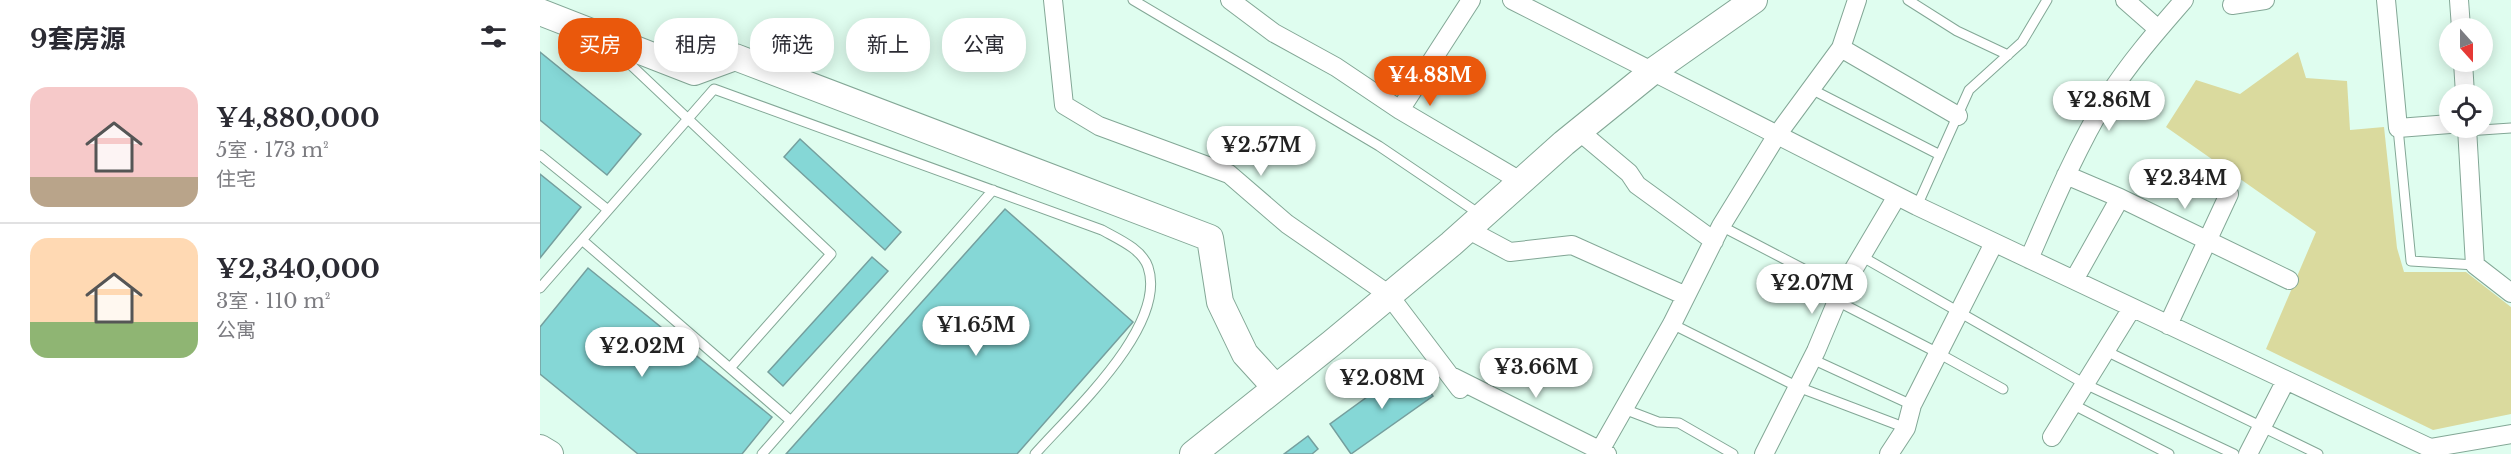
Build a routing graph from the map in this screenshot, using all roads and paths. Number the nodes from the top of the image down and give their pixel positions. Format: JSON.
{"nodes":[{"id":1,"x":1053,"y":0,"type":"edge"},
{"id":2,"x":1133,"y":0,"type":"edge"},
{"id":3,"x":1230,"y":0,"type":"edge"},
{"id":4,"x":1472,"y":0,"type":"edge"},
{"id":5,"x":1512,"y":0,"type":"edge"},
{"id":6,"x":1754,"y":0,"type":"edge"},
{"id":7,"x":1857,"y":0,"type":"edge"},
{"id":8,"x":1908,"y":0,"type":"edge"},
{"id":9,"x":2048,"y":0,"type":"edge"},
{"id":10,"x":2126,"y":0,"type":"edge"},
{"id":11,"x":2184,"y":0,"type":"edge"},
{"id":12,"x":2265,"y":0,"type":"edge"},
{"id":13,"x":2386,"y":0,"type":"edge"},
{"id":14,"x":2459,"y":0,"type":"edge"},
{"id":15,"x":2231,"y":2,"type":"edge"},
{"id":16,"x":540,"y":12,"type":"edge"},
{"id":17,"x":2460,"y":18,"type":"edge"},
{"id":18,"x":558,"y":19,"type":"edge"},
{"id":19,"x":2158,"y":29,"type":"junction"},
{"id":20,"x":1841,"y":48,"type":"junction"},
{"id":21,"x":642,"y":51,"type":"edge"},
{"id":22,"x":2008,"y":55,"type":"junction"},
{"id":23,"x":1653,"y":71,"type":"junction"},
{"id":24,"x":637,"y":72,"type":"edge"},
{"id":25,"x":1811,"y":89,"type":"junction"},
{"id":26,"x":1400,"y":110,"type":"junction"},
{"id":27,"x":1958,"y":116,"type":"junction"},
{"id":28,"x":686,"y":120,"type":"junction"},
{"id":29,"x":2439,"y":125,"type":"edge"},
{"id":30,"x":2398,"y":128,"type":"junction"},
{"id":31,"x":2493,"y":128,"type":"edge"},
{"id":32,"x":2511,"y":128,"type":"edge"},
{"id":33,"x":1580,"y":131,"type":"junction"},
{"id":34,"x":1777,"y":135,"type":"junction"},
{"id":35,"x":2468,"y":138,"type":"edge"},
{"id":36,"x":540,"y":155,"type":"edge"},
{"id":37,"x":1940,"y":155,"type":"junction"},
{"id":38,"x":2066,"y":175,"type":"junction"},
{"id":39,"x":1522,"y":182,"type":"junction"},
{"id":40,"x":993,"y":190,"type":"junction"},
{"id":41,"x":2229,"y":194,"type":"dead end"},
{"id":42,"x":1897,"y":196,"type":"junction"},
{"id":43,"x":2120,"y":198,"type":"junction"},
{"id":44,"x":1917,"y":206,"type":"junction"},
{"id":45,"x":608,"y":210,"type":"junction"},
{"id":46,"x":1475,"y":222,"type":"junction"},
{"id":47,"x":1718,"y":234,"type":"junction"},
{"id":48,"x":582,"y":240,"type":"junction"},
{"id":49,"x":2207,"y":240,"type":"junction"},
{"id":50,"x":1994,"y":243,"type":"junction"},
{"id":51,"x":1861,"y":256,"type":"junction"},
{"id":52,"x":2029,"y":259,"type":"junction"},
{"id":53,"x":2475,"y":265,"type":"junction"},
{"id":54,"x":2074,"y":280,"type":"junction"},
{"id":55,"x":2289,"y":280,"type":"dead end"},
{"id":56,"x":540,"y":288,"type":"edge"},
{"id":57,"x":2511,"y":293,"type":"edge"},
{"id":58,"x":1388,"y":294,"type":"junction"},
{"id":59,"x":1839,"y":295,"type":"junction"},
{"id":60,"x":1686,"y":296,"type":"junction"},
{"id":61,"x":2132,"y":308,"type":"junction"},
{"id":62,"x":1959,"y":311,"type":"junction"},
{"id":63,"x":1672,"y":324,"type":"junction"},
{"id":64,"x":2168,"y":325,"type":"junction"},
{"id":65,"x":2106,"y":351,"type":"junction"},
{"id":66,"x":1938,"y":353,"type":"junction"},
{"id":67,"x":1812,"y":358,"type":"junction"},
{"id":68,"x":730,"y":368,"type":"junction"},
{"id":69,"x":2286,"y":380,"type":"junction"},
{"id":70,"x":2085,"y":384,"type":"junction"},
{"id":71,"x":1798,"y":387,"type":"junction"},
{"id":72,"x":1276,"y":388,"type":"junction"},
{"id":73,"x":2003,"y":389,"type":"dead end"},
{"id":74,"x":1912,"y":405,"type":"junction"},
{"id":75,"x":2072,"y":405,"type":"junction"},
{"id":76,"x":1624,"y":409,"type":"junction"},
{"id":77,"x":791,"y":421,"type":"junction"},
{"id":78,"x":2262,"y":427,"type":"junction"},
{"id":79,"x":1906,"y":428,"type":"junction"},
{"id":80,"x":2511,"y":434,"type":"edge"},
{"id":81,"x":2052,"y":437,"type":"dead end"},
{"id":82,"x":540,"y":448,"type":"edge"},
{"id":83,"x":2431,"y":451,"type":"edge"},
{"id":84,"x":1602,"y":453,"type":"edge"},
{"id":85,"x":550,"y":454,"type":"edge"},
{"id":86,"x":762,"y":454,"type":"edge"},
{"id":87,"x":1035,"y":454,"type":"edge"},
{"id":88,"x":1193,"y":454,"type":"edge"},
{"id":89,"x":1733,"y":454,"type":"edge"},
{"id":90,"x":1764,"y":454,"type":"edge"},
{"id":91,"x":1888,"y":454,"type":"edge"},
{"id":92,"x":2169,"y":454,"type":"edge"},
{"id":93,"x":2234,"y":454,"type":"edge"},
{"id":94,"x":2248,"y":454,"type":"edge"},
{"id":95,"x":2318,"y":454,"type":"edge"}],
"edges":[{"from":1,"to":58,"type":"street"},
{"from":2,"to":46,"type":"lane"},
{"from":3,"to":26,"type":"street"},
{"from":4,"to":26,"type":"street"},
{"from":5,"to":23,"type":"street"},
{"from":6,"to":23,"type":"street"},
{"from":7,"to":20,"type":"street"},
{"from":8,"to":22,"type":"lane"},
{"from":9,"to":22,"type":"lane"},
{"from":10,"to":19,"type":"street"},
{"from":11,"to":19,"type":"street"},
{"from":12,"to":15,"type":"street"},
{"from":13,"to":30,"type":"street"},
{"from":14,"to":17,"type":"street"},
{"from":16,"to":18,"type":"street"},
{"from":19,"to":38,"type":"street"},
{"from":20,"to":25,"type":"street"},
{"from":20,"to":27,"type":"street"},
{"from":21,"to":72,"type":"street"},
{"from":22,"to":27,"type":"lane"},
{"from":23,"to":33,"type":"street"},
{"from":23,"to":34,"type":"street"},
{"from":24,"to":28,"type":"lane"},
{"from":25,"to":34,"type":"street"},
{"from":25,"to":37,"type":"lane"},
{"from":26,"to":39,"type":"street"},
{"from":27,"to":37,"type":"lane"},
{"from":28,"to":40,"type":"lane"},
{"from":28,"to":45,"type":"lane"},
{"from":28,"to":68,"type":"lane"},
{"from":29,"to":30,"type":"street"},
{"from":30,"to":53,"type":"lane"},
{"from":31,"to":32,"type":"lane"},
{"from":33,"to":39,"type":"street"},
{"from":33,"to":47,"type":"street"},
{"from":34,"to":42,"type":"street"},
{"from":34,"to":47,"type":"street"},
{"from":35,"to":53,"type":"street"},
{"from":36,"to":45,"type":"lane"},
{"from":37,"to":44,"type":"lane"},
{"from":38,"to":43,"type":"street"},
{"from":38,"to":52,"type":"street"},
{"from":39,"to":46,"type":"street"},
{"from":40,"to":77,"type":"lane"},
{"from":40,"to":87,"type":"lane"},
{"from":41,"to":49,"type":"street"},
{"from":42,"to":44,"type":"street"},
{"from":42,"to":51,"type":"street"},
{"from":43,"to":49,"type":"street"},
{"from":43,"to":54,"type":"street"},
{"from":44,"to":50,"type":"street"},
{"from":45,"to":48,"type":"lane"},
{"from":46,"to":58,"type":"street"},
{"from":46,"to":60,"type":"street"},
{"from":47,"to":59,"type":"lane"},
{"from":47,"to":60,"type":"street"},
{"from":48,"to":56,"type":"lane"},
{"from":48,"to":68,"type":"lane"},
{"from":49,"to":55,"type":"street"},
{"from":49,"to":64,"type":"street"},
{"from":50,"to":52,"type":"street"},
{"from":50,"to":62,"type":"street"},
{"from":51,"to":59,"type":"street"},
{"from":51,"to":62,"type":"lane"},
{"from":52,"to":54,"type":"street"},
{"from":53,"to":57,"type":"street"},
{"from":54,"to":61,"type":"street"},
{"from":58,"to":72,"type":"street"},
{"from":58,"to":84,"type":"street"},
{"from":59,"to":66,"type":"lane"},
{"from":59,"to":67,"type":"street"},
{"from":60,"to":63,"type":"street"},
{"from":61,"to":64,"type":"street"},
{"from":61,"to":65,"type":"street"},
{"from":62,"to":66,"type":"street"},
{"from":62,"to":70,"type":"lane"},
{"from":63,"to":71,"type":"lane"},
{"from":63,"to":76,"type":"street"},
{"from":64,"to":69,"type":"street"},
{"from":65,"to":70,"type":"street"},
{"from":65,"to":78,"type":"lane"},
{"from":66,"to":73,"type":"lane"},
{"from":66,"to":74,"type":"street"},
{"from":67,"to":71,"type":"street"},
{"from":67,"to":74,"type":"lane"},
{"from":68,"to":77,"type":"lane"},
{"from":69,"to":78,"type":"street"},
{"from":69,"to":83,"type":"street"},
{"from":70,"to":75,"type":"street"},
{"from":70,"to":93,"type":"lane"},
{"from":71,"to":79,"type":"lane"},
{"from":71,"to":90,"type":"street"},
{"from":72,"to":88,"type":"street"},
{"from":74,"to":79,"type":"street"},
{"from":75,"to":81,"type":"street"},
{"from":75,"to":92,"type":"lane"},
{"from":76,"to":84,"type":"street"},
{"from":76,"to":89,"type":"lane"},
{"from":77,"to":86,"type":"lane"},
{"from":78,"to":94,"type":"street"},
{"from":78,"to":95,"type":"lane"},
{"from":79,"to":91,"type":"street"},
{"from":80,"to":83,"type":"street"},
{"from":82,"to":85,"type":"street"}]}
